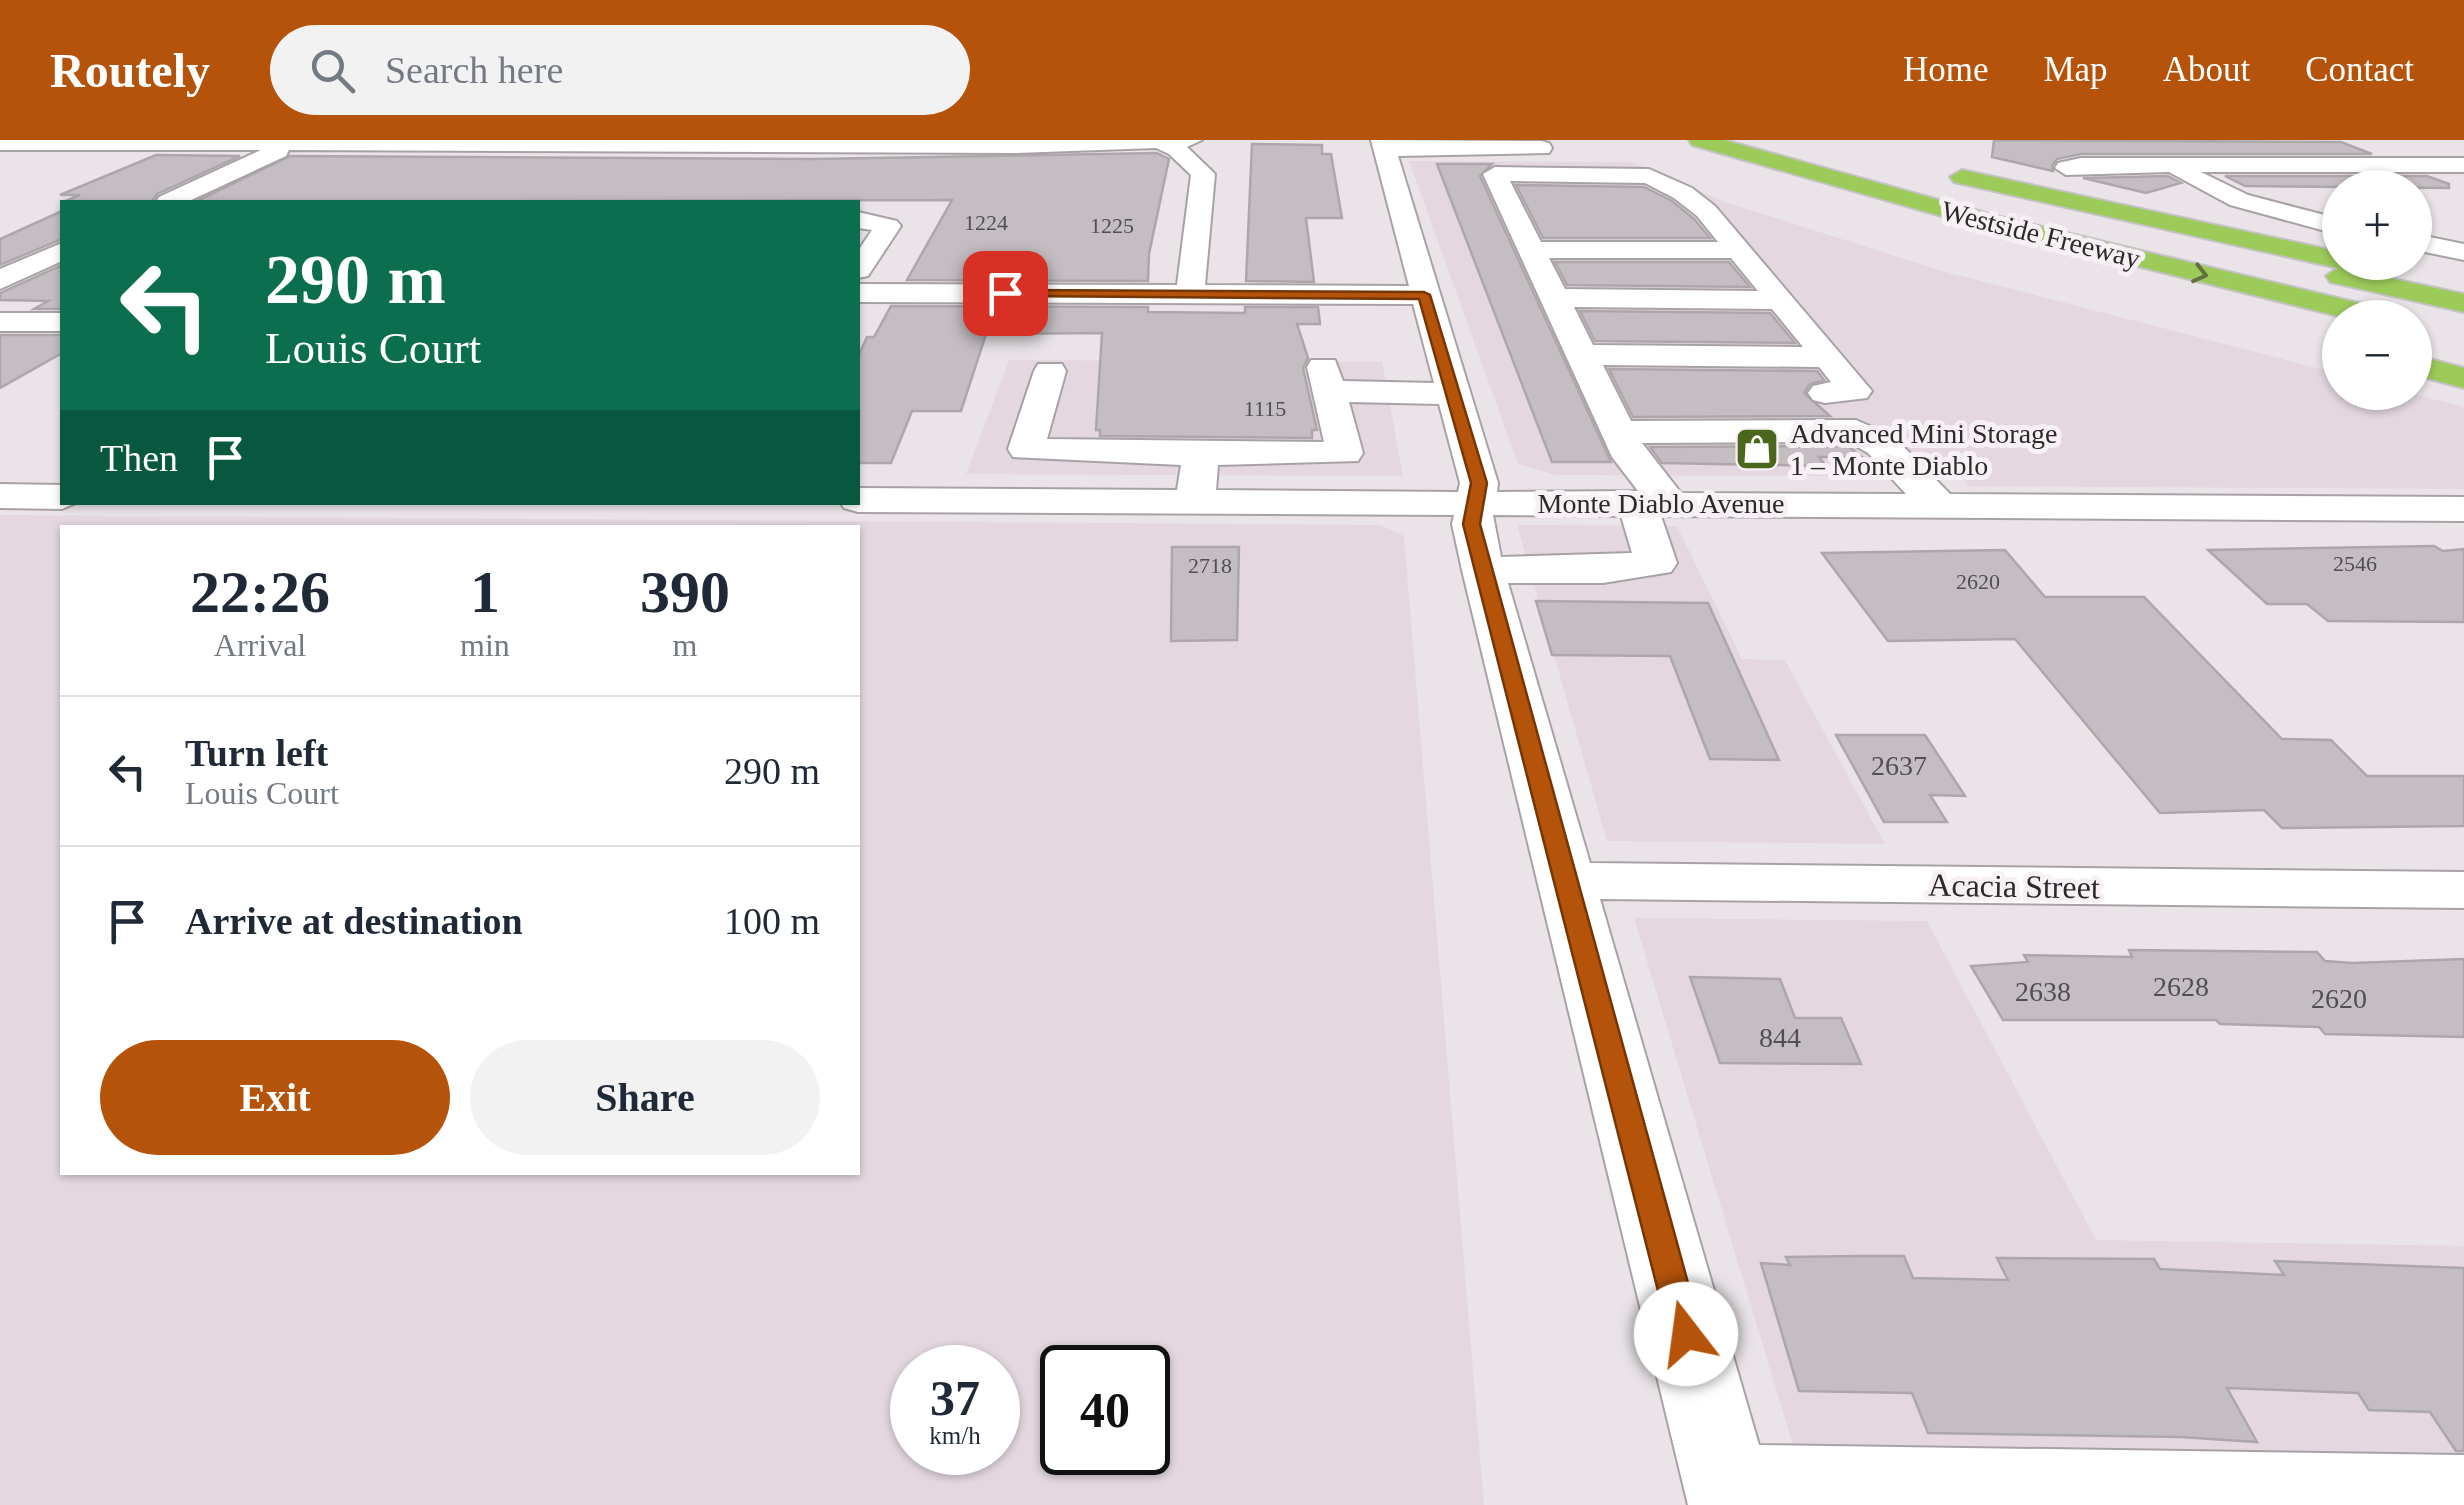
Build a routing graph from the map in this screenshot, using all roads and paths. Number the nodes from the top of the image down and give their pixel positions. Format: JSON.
{"nodes":[{"id":1,"x":1159,"y":140,"type":"edge"},
{"id":2,"x":1191,"y":140,"type":"edge"},
{"id":3,"x":1700,"y":140,"type":"edge"},
{"id":4,"x":1792,"y":140,"type":"edge"},
{"id":5,"x":2120,"y":140,"type":"edge"},
{"id":6,"x":34,"y":141,"type":"edge"},
{"id":7,"x":298,"y":142,"type":"edge"},
{"id":8,"x":1672,"y":142,"type":"edge"},
{"id":9,"x":0,"y":143,"type":"edge"},
{"id":10,"x":851,"y":143,"type":"edge"},
{"id":11,"x":1400,"y":146,"type":"edge"},
{"id":12,"x":1567,"y":148,"type":"dead end"},
{"id":13,"x":0,"y":154,"type":"edge"},
{"id":14,"x":2168,"y":164,"type":"junction"},
{"id":15,"x":2464,"y":165,"type":"edge"},
{"id":16,"x":2066,"y":168,"type":"dead end"},
{"id":17,"x":1943,"y":173,"type":"dead end"},
{"id":18,"x":172,"y":200,"type":"edge"},
{"id":19,"x":1703,"y":219,"type":"junction"},
{"id":20,"x":871,"y":223,"type":"edge"},
{"id":21,"x":2322,"y":223,"type":"edge"},
{"id":22,"x":2432,"y":245,"type":"edge"},
{"id":23,"x":2464,"y":249,"type":"edge"},
{"id":24,"x":60,"y":252,"type":"edge"},
{"id":25,"x":2322,"y":256,"type":"edge"},
{"id":26,"x":1539,"y":260,"type":"junction"},
{"id":27,"x":860,"y":267,"type":"edge"},
{"id":28,"x":2063,"y":268,"type":"dead end"},
{"id":29,"x":1760,"y":275,"type":"junction"},
{"id":30,"x":2432,"y":278,"type":"edge"},
{"id":31,"x":0,"y":280,"type":"edge"},
{"id":32,"x":2464,"y":284,"type":"edge"},
{"id":33,"x":860,"y":293,"type":"edge"},
{"id":34,"x":1190,"y":294,"type":"junction"},
{"id":35,"x":1424,"y":295,"type":"junction"},
{"id":36,"x":1780,"y":300,"type":"junction"},
{"id":37,"x":2322,"y":303,"type":"edge"},
{"id":38,"x":2464,"y":303,"type":"edge"},
{"id":39,"x":0,"y":322,"type":"edge"},
{"id":40,"x":60,"y":322,"type":"edge"},
{"id":41,"x":1804,"y":328,"type":"junction"},
{"id":42,"x":1828,"y":357,"type":"junction"},
{"id":43,"x":2432,"y":370,"type":"edge"},
{"id":44,"x":1050,"y":371,"type":"dead end"},
{"id":45,"x":2464,"y":378,"type":"edge"},
{"id":46,"x":1600,"y":393,"type":"junction"},
{"id":47,"x":1638,"y":393,"type":"dead end"},
{"id":48,"x":1788,"y":393,"type":"dead end"},
{"id":49,"x":1825,"y":393,"type":"junction"},
{"id":50,"x":1453,"y":394,"type":"junction"},
{"id":51,"x":1856,"y":431,"type":"junction"},
{"id":52,"x":1619,"y":432,"type":"junction"},
{"id":53,"x":1201,"y":454,"type":"junction"},
{"id":54,"x":0,"y":496,"type":"edge"},
{"id":55,"x":60,"y":496,"type":"edge"},
{"id":56,"x":860,"y":500,"type":"edge"},
{"id":57,"x":1195,"y":500,"type":"junction"},
{"id":58,"x":1476,"y":501,"type":"junction"},
{"id":59,"x":1652,"y":502,"type":"junction"},
{"id":60,"x":1938,"y":505,"type":"junction"},
{"id":61,"x":2464,"y":509,"type":"edge"},
{"id":62,"x":1483,"y":570,"type":"junction"},
{"id":63,"x":1563,"y":881,"type":"junction"},
{"id":64,"x":2464,"y":890,"type":"edge"},
{"id":65,"x":1729,"y":1495,"type":"edge"},
{"id":66,"x":2464,"y":1496,"type":"edge"}],
"edges":[{"from":1,"to":2,"type":"street"},
{"from":1,"to":10,"type":"street"},
{"from":1,"to":34,"type":"street"},
{"from":3,"to":37,"type":"highway","name":"Westside Freeway","one_way":true},
{"from":4,"to":38,"type":"highway","name":"Westside Freeway"},
{"from":5,"to":14,"type":"street"},
{"from":6,"to":7,"type":"street"},
{"from":6,"to":9,"type":"street"},
{"from":6,"to":13,"type":"street"},
{"from":7,"to":10,"type":"street"},
{"from":7,"to":18,"type":"street"},
{"from":8,"to":28,"type":"highway"},
{"from":11,"to":12,"type":"street"},
{"from":11,"to":35,"type":"street"},
{"from":14,"to":15,"type":"street"},
{"from":14,"to":16,"type":"street"},
{"from":14,"to":21,"type":"street"},
{"from":17,"to":25,"type":"highway"},
{"from":19,"to":26,"type":"street"},
{"from":19,"to":26,"type":"street"},
{"from":19,"to":29,"type":"street"},
{"from":20,"to":27,"type":"street"},
{"from":22,"to":23,"type":"street"},
{"from":24,"to":31,"type":"street"},
{"from":26,"to":29,"type":"street"},
{"from":26,"to":36,"type":"street"},
{"from":26,"to":41,"type":"street"},
{"from":26,"to":42,"type":"street"},
{"from":26,"to":46,"type":"street"},
{"from":29,"to":36,"type":"street"},
{"from":30,"to":32,"type":"highway"},
{"from":33,"to":34,"type":"street"},
{"from":34,"to":35,"type":"street"},
{"from":35,"to":50,"type":"street"},
{"from":36,"to":41,"type":"street"},
{"from":39,"to":40,"type":"street"},
{"from":41,"to":42,"type":"street"},
{"from":42,"to":49,"type":"street"},
{"from":43,"to":45,"type":"highway"},
{"from":44,"to":53,"type":"street"},
{"from":46,"to":47,"type":"street"},
{"from":46,"to":52,"type":"street"},
{"from":48,"to":49,"type":"street"},
{"from":49,"to":51,"type":"street"},
{"from":50,"to":53,"type":"street"},
{"from":50,"to":58,"type":"street"},
{"from":51,"to":52,"type":"street"},
{"from":51,"to":60,"type":"street"},
{"from":52,"to":59,"type":"street"},
{"from":53,"to":57,"type":"street"},
{"from":54,"to":55,"type":"street"},
{"from":56,"to":57,"type":"street","name":"Monte Diablo Avenue"},
{"from":57,"to":58,"type":"street","name":"Monte Diablo Avenue"},
{"from":58,"to":59,"type":"street","name":"Monte Diablo Avenue"},
{"from":58,"to":62,"type":"street"},
{"from":59,"to":60,"type":"street","name":"Monte Diablo Avenue"},
{"from":59,"to":62,"type":"street"},
{"from":60,"to":61,"type":"street","name":"Monte Diablo Avenue"},
{"from":62,"to":63,"type":"street"},
{"from":63,"to":64,"type":"street","name":"Acacia Street"},
{"from":63,"to":65,"type":"street"},
{"from":65,"to":66,"type":"street"}]}
